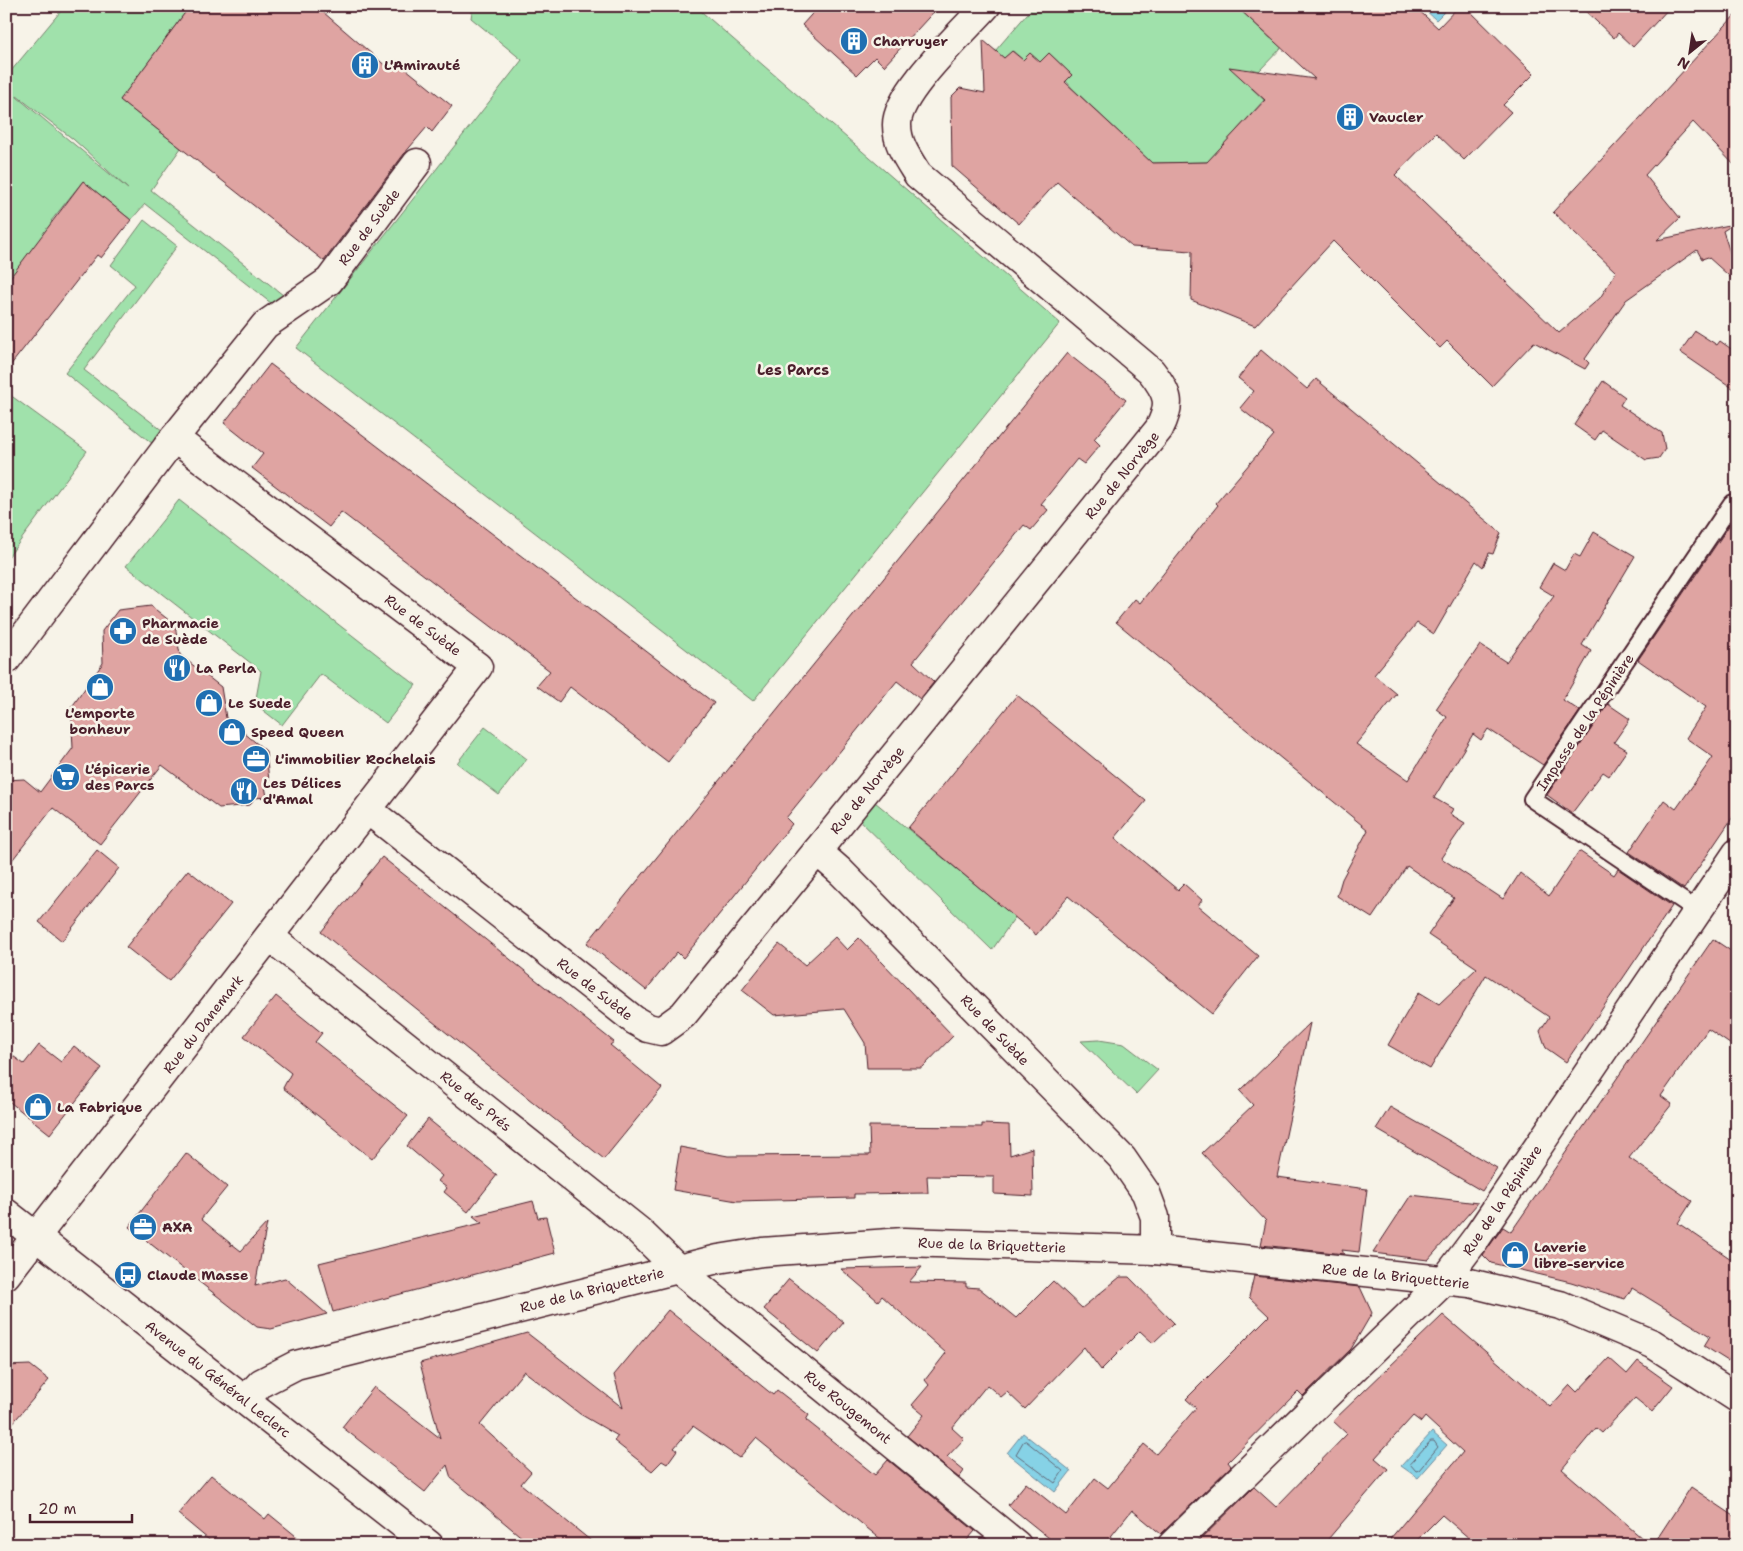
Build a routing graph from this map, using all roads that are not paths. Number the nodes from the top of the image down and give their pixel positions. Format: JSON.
{"nodes":[{"id":1,"x":986,"y":6,"type":"edge"},
{"id":2,"x":417,"y":163,"type":"dead end"},
{"id":3,"x":174,"y":438,"type":"junction"},
{"id":4,"x":1732,"y":503,"type":"dead end"},
{"id":5,"x":6,"y":660,"type":"edge"},
{"id":6,"x":368,"y":810,"type":"junction"},
{"id":7,"x":817,"y":851,"type":"junction"},
{"id":8,"x":1737,"y":853,"type":"edge"},
{"id":9,"x":1698,"y":911,"type":"junction"},
{"id":10,"x":270,"y":938,"type":"junction"},
{"id":11,"x":6,"y":1212,"type":"edge"},
{"id":12,"x":37,"y":1237,"type":"junction"},
{"id":13,"x":1154,"y":1250,"type":"junction"},
{"id":14,"x":678,"y":1269,"type":"junction"},
{"id":15,"x":6,"y":1275,"type":"edge"},
{"id":16,"x":1444,"y":1281,"type":"junction"},
{"id":17,"x":1737,"y":1398,"type":"edge"},
{"id":18,"x":245,"y":1400,"type":"junction"},
{"id":19,"x":429,"y":1545,"type":"edge"},
{"id":20,"x":1017,"y":1545,"type":"edge"},
{"id":21,"x":1172,"y":1545,"type":"edge"}],
"edges":[{"from":1,"to":7,"type":"street","name":"Rue de Norvège"},
{"from":2,"to":3,"type":"street","name":"Rue de Suède"},
{"from":3,"to":5,"type":"street","name":"Rue de Suède"},
{"from":3,"to":6,"type":"street","name":"Rue de Suède"},
{"from":4,"to":9,"type":"lane","name":"Impasse de la Pépinière"},
{"from":6,"to":7,"type":"street","name":"Rue de Suède"},
{"from":6,"to":10,"type":"street","name":"Rue du Danemark"},
{"from":7,"to":13,"type":"street","name":"Rue de Suède"},
{"from":8,"to":9,"type":"street","name":"Rue de la Pépinière"},
{"from":9,"to":16,"type":"street","name":"Rue de la Pépinière"},
{"from":10,"to":12,"type":"street","name":"Rue du Danemark"},
{"from":10,"to":14,"type":"street","name":"Rue des Prés"},
{"from":11,"to":12,"type":"street","name":"Avenue du Général Leclerc"},
{"from":12,"to":15,"type":"street","name":"Rue du Danemark"},
{"from":12,"to":18,"type":"street","name":"Avenue du Général Leclerc"},
{"from":13,"to":14,"type":"street","name":"Rue de la Briquetterie"},
{"from":13,"to":16,"type":"street","name":"Rue de la Briquetterie"},
{"from":14,"to":18,"type":"street","name":"Rue de la Briquetterie"},
{"from":14,"to":20,"type":"street","name":"Rue Rougemont"},
{"from":16,"to":17,"type":"street","name":"Rue de la Briquetterie"},
{"from":16,"to":21,"type":"street","name":"Rue de la Pépinière"},
{"from":18,"to":19,"type":"street","name":"Avenue du Général Leclerc"}]}
